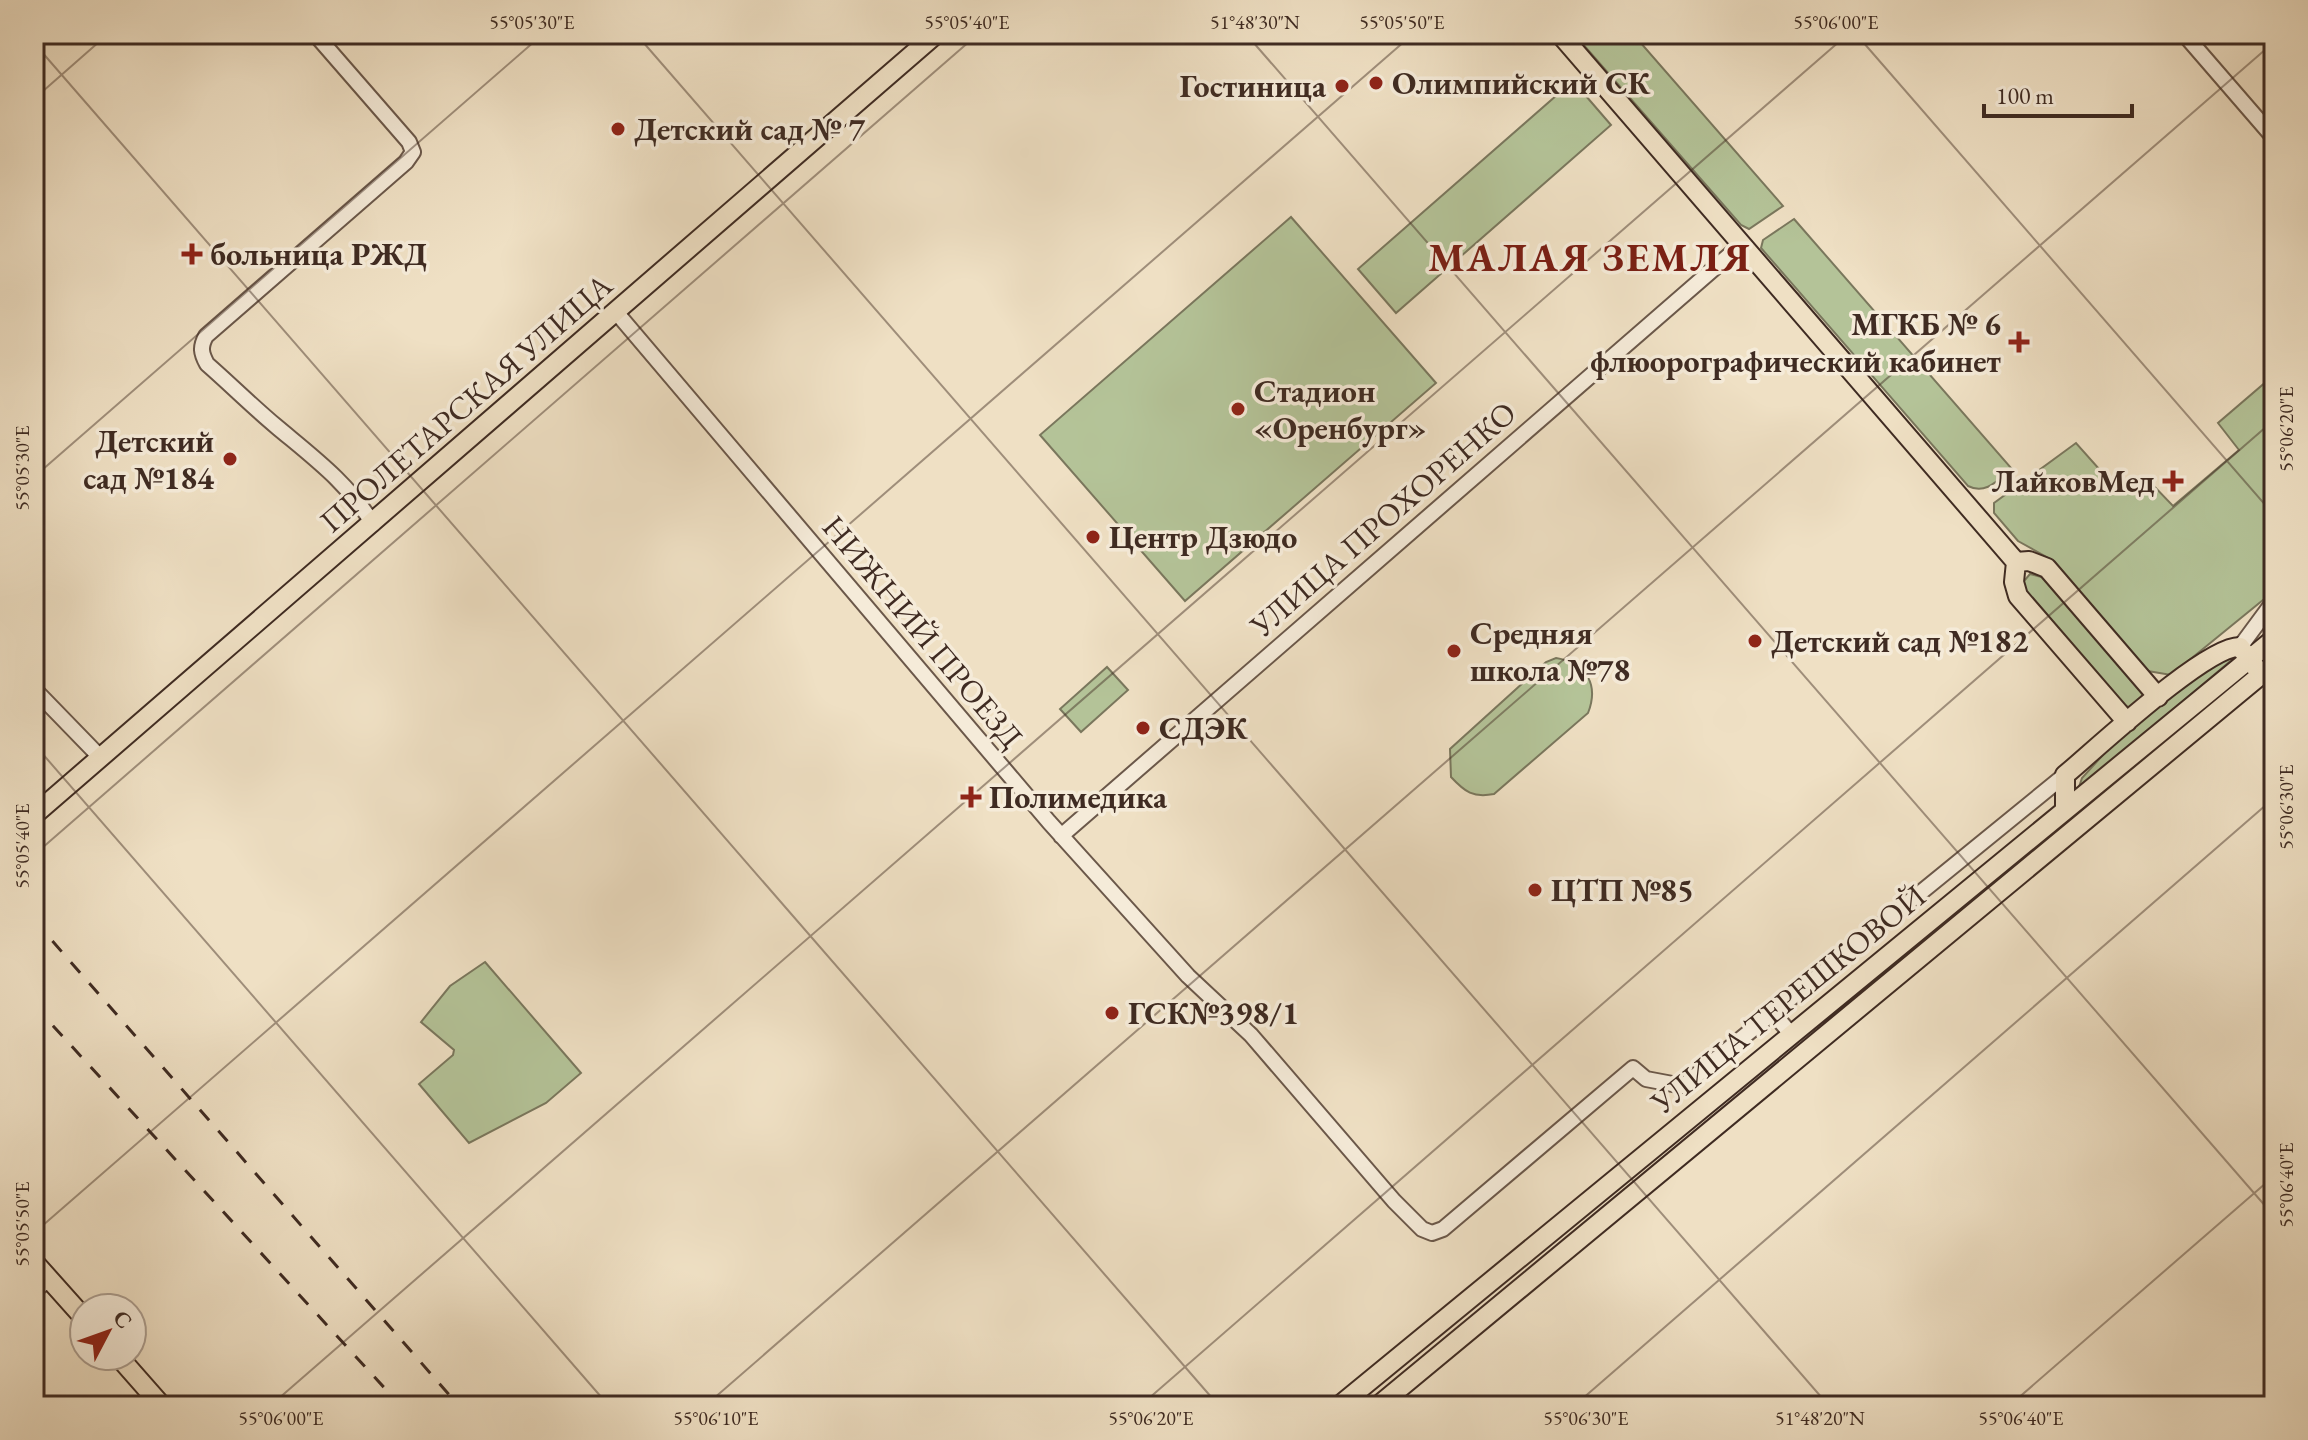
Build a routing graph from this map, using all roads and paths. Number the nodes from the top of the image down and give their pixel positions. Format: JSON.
{"nodes":[{"id":1,"x":315,"y":34,"type":"edge"},
{"id":2,"x":936,"y":34,"type":"edge"},
{"id":3,"x":1560,"y":34,"type":"edge"},
{"id":4,"x":2184,"y":34,"type":"edge"},
{"id":5,"x":2274,"y":138,"type":"edge"},
{"id":6,"x":1741,"y":245,"type":"junction"},
{"id":7,"x":616,"y":312,"type":"junction"},
{"id":8,"x":373,"y":524,"type":"junction"},
{"id":9,"x":2016,"y":562,"type":"junction"},
{"id":10,"x":2274,"y":601,"type":"edge"},
{"id":11,"x":2274,"y":639,"type":"edge"},
{"id":12,"x":2256,"y":661,"type":"edge"},
{"id":13,"x":34,"y":689,"type":"edge"},
{"id":14,"x":2158,"y":697,"type":"junction"},
{"id":15,"x":2127,"y":722,"type":"junction"},
{"id":16,"x":101,"y":758,"type":"junction"},
{"id":17,"x":2065,"y":775,"type":"junction"},
{"id":18,"x":2065,"y":810,"type":"junction"},
{"id":19,"x":34,"y":815,"type":"edge"},
{"id":20,"x":1061,"y":836,"type":"junction"},
{"id":21,"x":1910,"y":951,"type":"junction"},
{"id":22,"x":1772,"y":1012,"type":"junction"},
{"id":23,"x":1792,"y":1035,"type":"junction"},
{"id":24,"x":34,"y":1262,"type":"edge"},
{"id":25,"x":49,"y":1279,"type":"junction"},
{"id":26,"x":34,"y":1291,"type":"edge"},
{"id":27,"x":68,"y":1300,"type":"edge"},
{"id":28,"x":132,"y":1372,"type":"edge"},
{"id":29,"x":1383,"y":1402,"type":"edge"},
{"id":30,"x":162,"y":1406,"type":"edge"},
{"id":31,"x":1339,"y":1406,"type":"edge"}],
"edges":[{"from":1,"to":8,"type":"street"},
{"from":2,"to":7,"type":"main road","name":"ПРОЛЕТАРСКАЯ УЛИЦА"},
{"from":3,"to":6,"type":"main road"},
{"from":4,"to":5,"type":"street"},
{"from":6,"to":9,"type":"main road"},
{"from":6,"to":20,"type":"street","name":"УЛИЦА ПРОХОРЕНКО"},
{"from":7,"to":8,"type":"main road","name":"ПРОЛЕТАРСКАЯ УЛИЦА"},
{"from":7,"to":20,"type":"street","name":"НИЖНИЙ ПРОЕЗД"},
{"from":8,"to":16,"type":"main road","name":"ПРОЛЕТАРСКАЯ УЛИЦА"},
{"from":9,"to":14,"type":"main road"},
{"from":9,"to":15,"type":"main road"},
{"from":10,"to":12,"type":"street"},
{"from":11,"to":12,"type":"main road","name":"УЛИЦА ТЕРЕШКОВОЙ"},
{"from":12,"to":14,"type":"main road"},
{"from":12,"to":18,"type":"main road","name":"УЛИЦА ТЕРЕШКОВОЙ"},
{"from":12,"to":21,"type":"main road","name":"УЛИЦА ТЕРЕШКОВОЙ"},
{"from":13,"to":16,"type":"street"},
{"from":14,"to":15,"type":"main road"},
{"from":15,"to":17,"type":"main road"},
{"from":16,"to":19,"type":"main road","name":"ПРОЛЕТАРСКАЯ УЛИЦА"},
{"from":17,"to":18,"type":"main road"},
{"from":17,"to":22,"type":"street"},
{"from":18,"to":21,"type":"main road","name":"УЛИЦА ТЕРЕШКОВОЙ"},
{"from":20,"to":22,"type":"street","name":"НИЖНИЙ ПРОЕЗД"},
{"from":21,"to":23,"type":"main road","name":"УЛИЦА ТЕРЕШКОВОЙ"},
{"from":21,"to":29,"type":"main road","name":"УЛИЦА ТЕРЕШКОВОЙ"},
{"from":22,"to":23,"type":"street"},
{"from":23,"to":31,"type":"main road","name":"УЛИЦА ТЕРЕШКОВОЙ"},
{"from":24,"to":25,"type":"main road"},
{"from":25,"to":26,"type":"street"},
{"from":25,"to":27,"type":"main road"},
{"from":28,"to":30,"type":"main road"}]}
